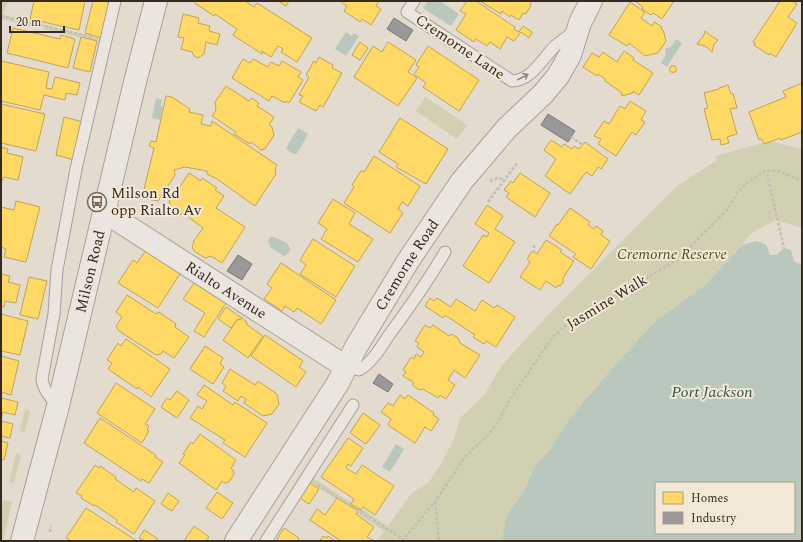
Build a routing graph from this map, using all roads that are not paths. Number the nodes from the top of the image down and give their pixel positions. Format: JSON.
{"nodes":[{"id":1,"x":115,"y":1,"type":"edge"},
{"id":2,"x":156,"y":1,"type":"edge"},
{"id":3,"x":414,"y":1,"type":"edge"},
{"id":4,"x":591,"y":1,"type":"edge"},
{"id":5,"x":578,"y":28,"type":"junction"},
{"id":6,"x":105,"y":212,"type":"junction"},
{"id":7,"x":445,"y":252,"type":"dead end"},
{"id":8,"x":346,"y":367,"type":"junction"},
{"id":9,"x":353,"y":405,"type":"dead end"},
{"id":10,"x":58,"y":406,"type":"junction"},
{"id":11,"x":22,"y":541,"type":"edge"},
{"id":12,"x":236,"y":541,"type":"edge"},
{"id":13,"x":266,"y":541,"type":"edge"}],
"edges":[{"from":1,"to":10,"type":"lane"},
{"from":2,"to":6,"type":"street","name":"Milson Road"},
{"from":3,"to":5,"type":"lane","name":"Cremorne Lane","one_way":true},
{"from":4,"to":5,"type":"street","name":"Cremorne Road"},
{"from":5,"to":8,"type":"street","name":"Cremorne Road"},
{"from":6,"to":8,"type":"street","name":"Rialto Avenue"},
{"from":6,"to":10,"type":"street","name":"Milson Road"},
{"from":7,"to":8,"type":"lane"},
{"from":8,"to":12,"type":"street","name":"Cremorne Road"},
{"from":9,"to":13,"type":"lane"},
{"from":10,"to":11,"type":"street","name":"Milson Road"}]}
